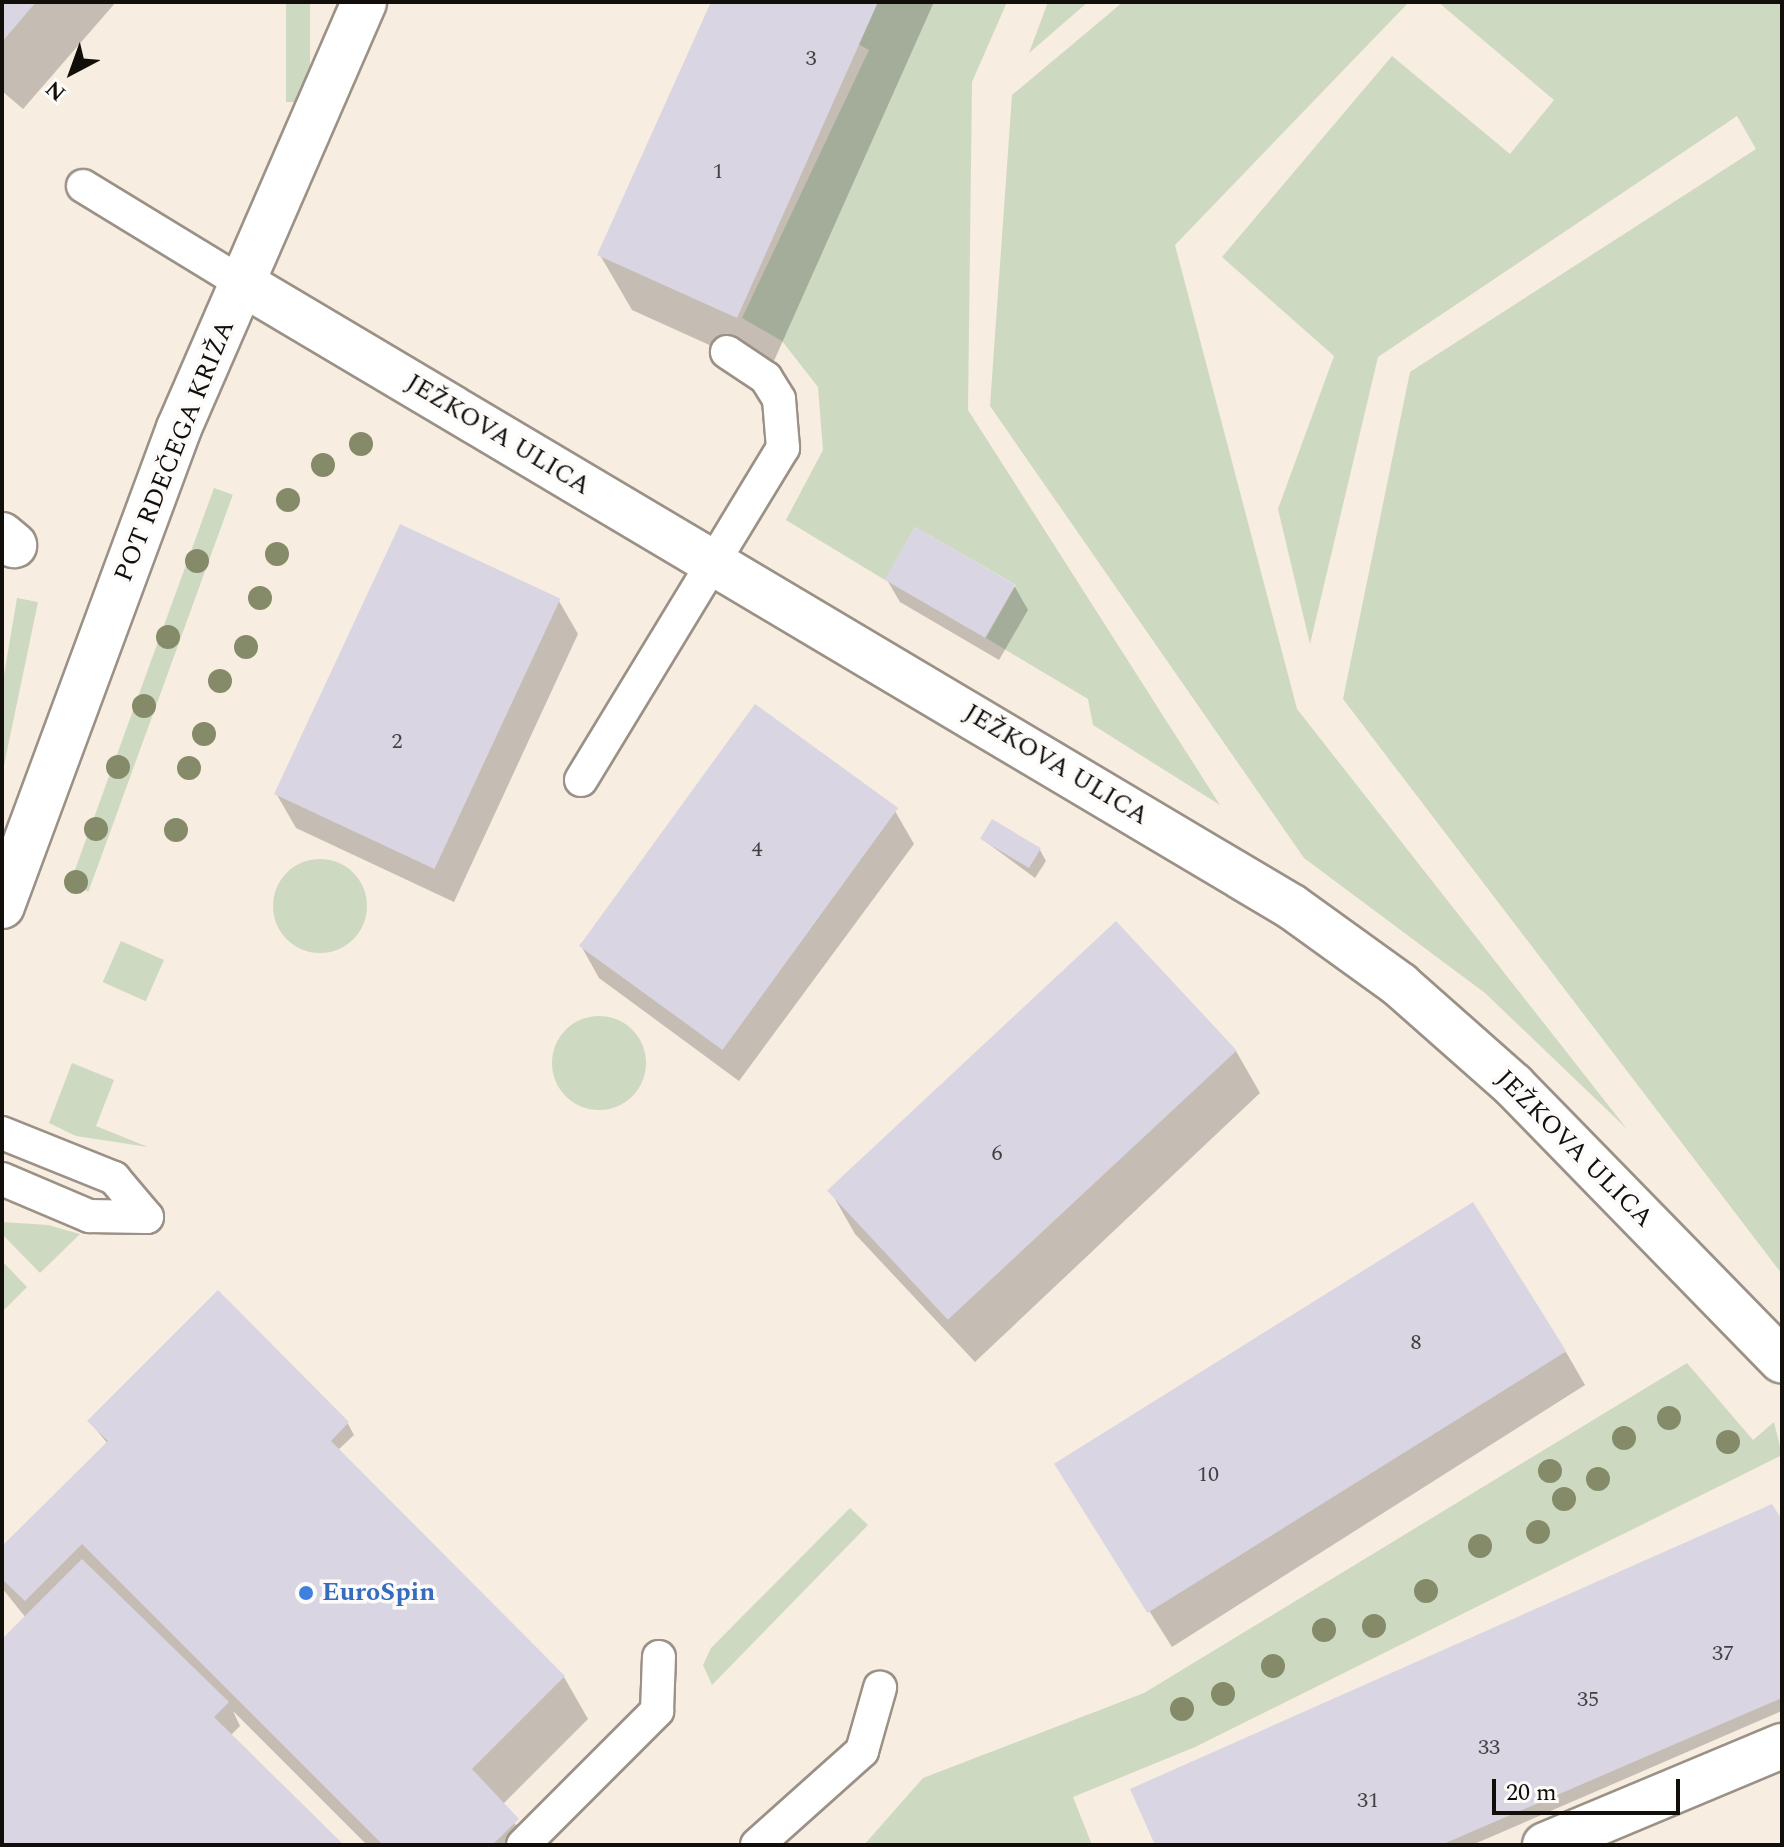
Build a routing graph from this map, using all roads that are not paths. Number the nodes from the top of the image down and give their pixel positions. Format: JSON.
{"nodes":[{"id":1,"x":364,"y":2,"type":"edge"},
{"id":2,"x":83,"y":186,"type":"dead end"},
{"id":3,"x":242,"y":283,"type":"junction"},
{"id":4,"x":727,"y":352,"type":"dead end"},
{"id":5,"x":713,"y":562,"type":"junction"},
{"id":6,"x":581,"y":780,"type":"dead end"},
{"id":7,"x":2,"y":906,"type":"edge"},
{"id":8,"x":2,"y":1133,"type":"edge"},
{"id":9,"x":2,"y":1179,"type":"edge"},
{"id":10,"x":1782,"y":1361,"type":"edge"},
{"id":11,"x":659,"y":1657,"type":"dead end"},
{"id":12,"x":880,"y":1688,"type":"dead end"},
{"id":13,"x":1782,"y":1746,"type":"edge"},
{"id":14,"x":523,"y":1845,"type":"edge"},
{"id":15,"x":757,"y":1845,"type":"edge"},
{"id":16,"x":1545,"y":1845,"type":"edge"}],
"edges":[{"from":1,"to":3,"type":"street","name":"POT RDEČEGA KRIŽA"},
{"from":2,"to":3,"type":"lane"},
{"from":3,"to":5,"type":"street","name":"JEŽKOVA ULICA"},
{"from":3,"to":7,"type":"street","name":"POT RDEČEGA KRIŽA"},
{"from":4,"to":5,"type":"lane"},
{"from":5,"to":6,"type":"lane"},
{"from":5,"to":10,"type":"street","name":"JEŽKOVA ULICA"},
{"from":8,"to":9,"type":"lane"},
{"from":11,"to":14,"type":"lane"},
{"from":12,"to":15,"type":"lane"},
{"from":13,"to":16,"type":"street"}]}
